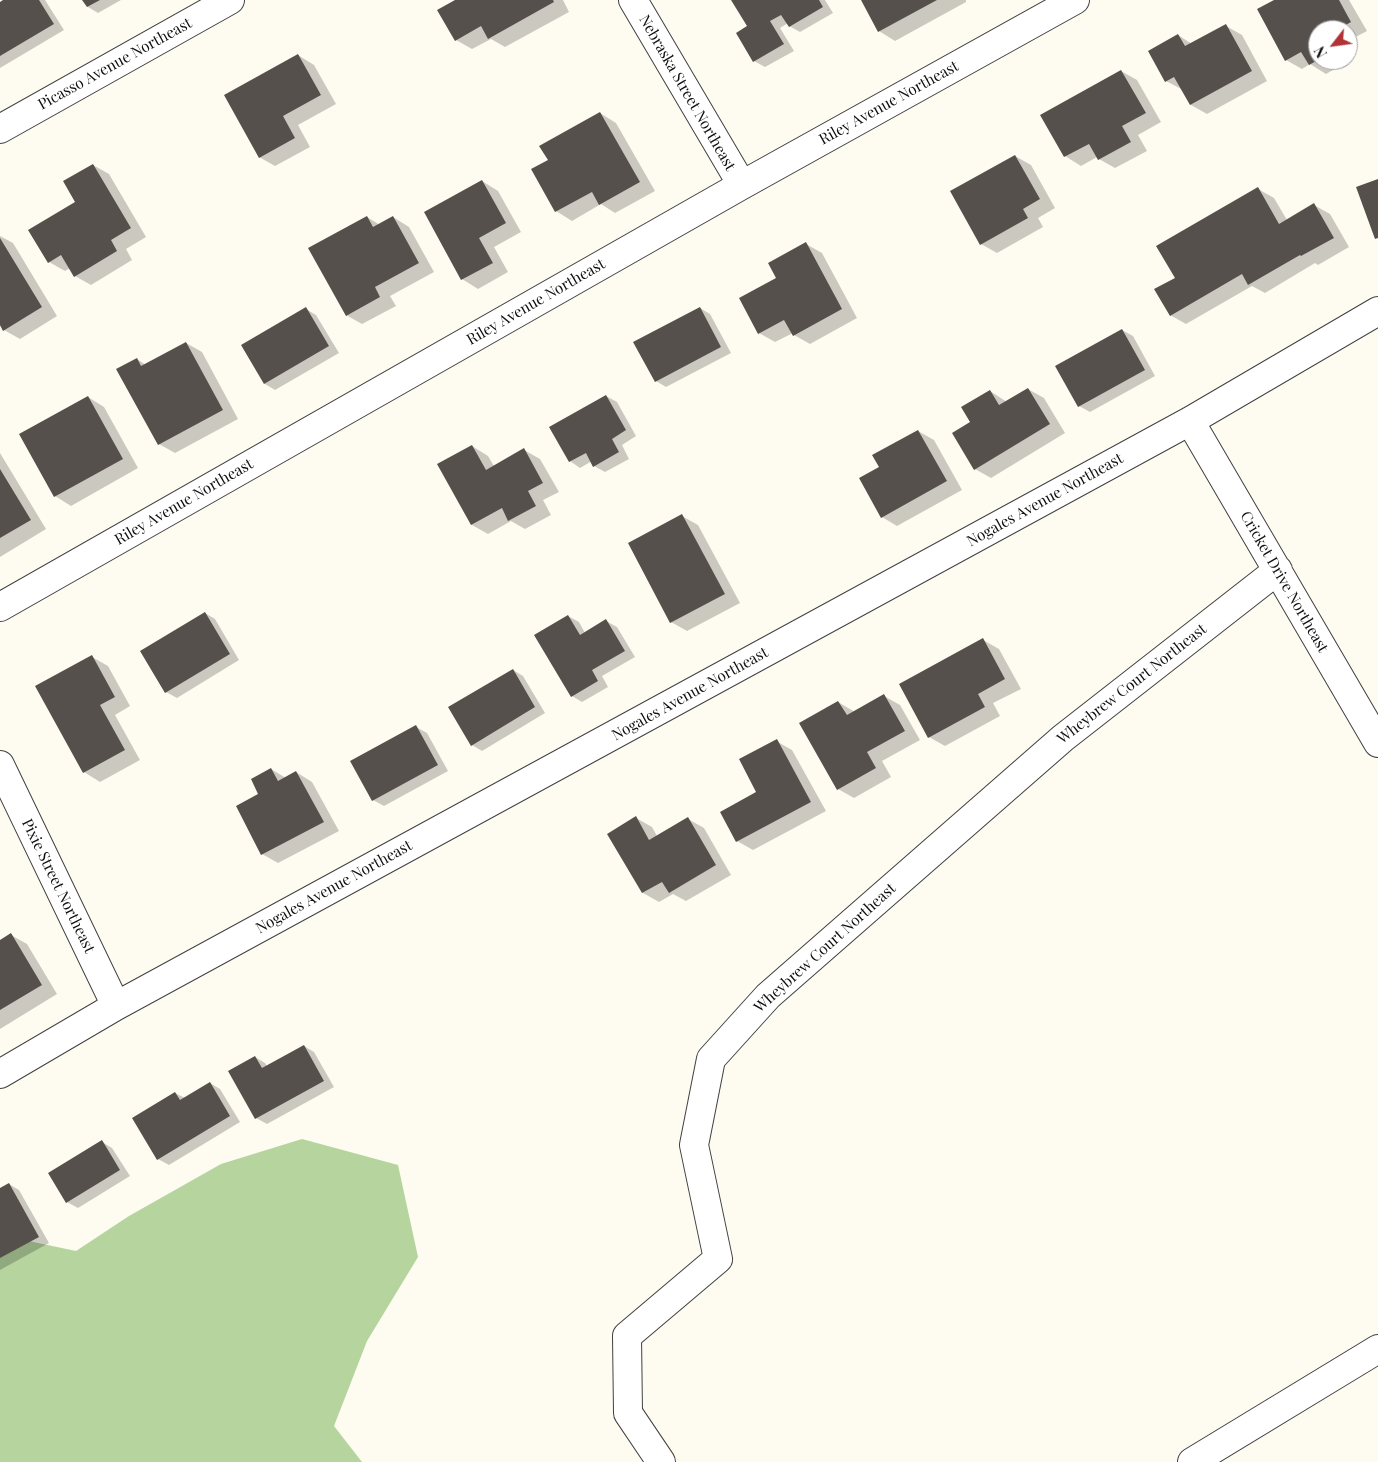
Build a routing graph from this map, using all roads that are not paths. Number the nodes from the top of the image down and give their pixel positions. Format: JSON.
{"nodes":[{"id":1,"x":230,"y":0,"type":"edge"},
{"id":2,"x":633,"y":0,"type":"edge"},
{"id":3,"x":1075,"y":0,"type":"edge"},
{"id":4,"x":0,"y":129,"type":"edge"},
{"id":5,"x":742,"y":185,"type":"junction"},
{"id":6,"x":1378,"y":312,"type":"edge"},
{"id":7,"x":1190,"y":420,"type":"junction"},
{"id":8,"x":1278,"y":570,"type":"junction"},
{"id":9,"x":0,"y":607,"type":"edge"},
{"id":10,"x":1378,"y":743,"type":"edge"},
{"id":11,"x":0,"y":765,"type":"edge"},
{"id":12,"x":116,"y":1006,"type":"junction"},
{"id":13,"x":0,"y":1074,"type":"edge"},
{"id":14,"x":1378,"y":1349,"type":"edge"},
{"id":15,"x":661,"y":1462,"type":"edge"},
{"id":16,"x":1192,"y":1462,"type":"edge"}],
"edges":[{"from":1,"to":4,"type":"street","name":"Picasso Avenue Northeast"},
{"from":2,"to":5,"type":"street","name":"Nebraska Street Northeast"},
{"from":3,"to":5,"type":"street","name":"Riley Avenue Northeast"},
{"from":5,"to":9,"type":"street","name":"Riley Avenue Northeast"},
{"from":6,"to":7,"type":"street","name":"Nogales Avenue Northeast"},
{"from":7,"to":8,"type":"street","name":"Cricket Drive Northeast"},
{"from":7,"to":12,"type":"street","name":"Nogales Avenue Northeast"},
{"from":8,"to":10,"type":"street","name":"Cricket Drive Northeast"},
{"from":8,"to":15,"type":"street","name":"Wheybrew Court Northeast"},
{"from":11,"to":12,"type":"street","name":"Pixie Street Northeast"},
{"from":12,"to":13,"type":"street","name":"Nogales Avenue Northeast"},
{"from":14,"to":16,"type":"street"}]}
